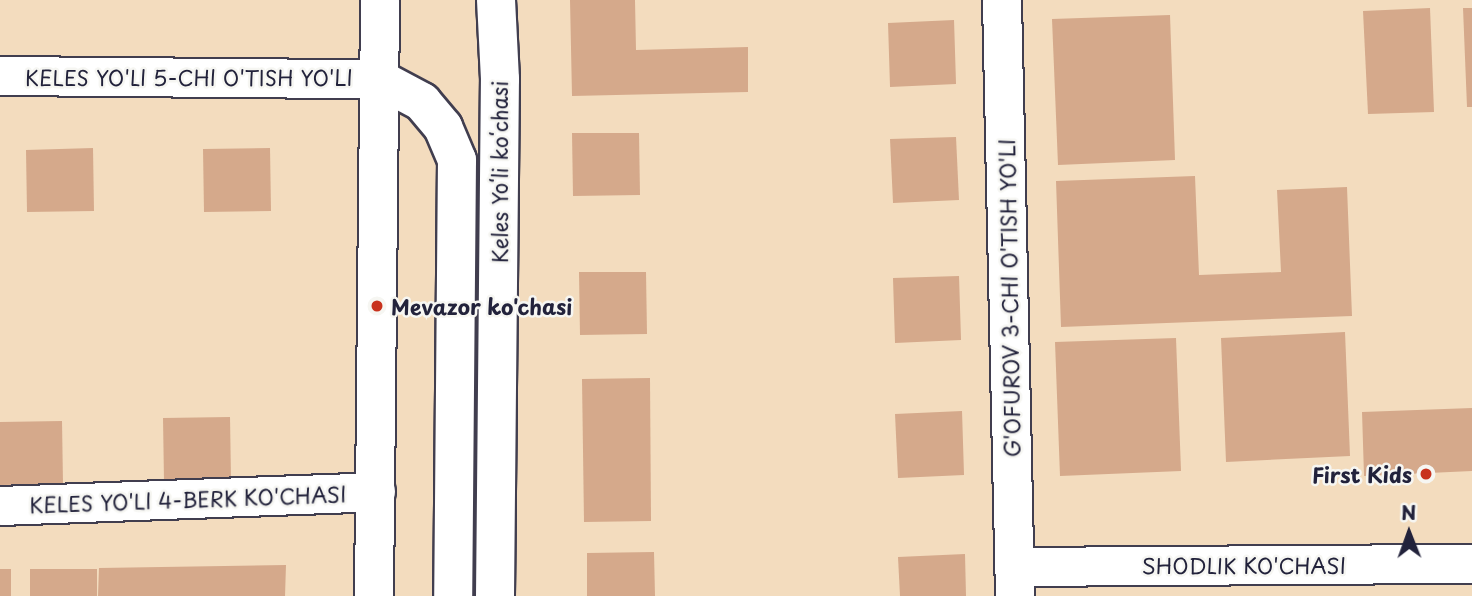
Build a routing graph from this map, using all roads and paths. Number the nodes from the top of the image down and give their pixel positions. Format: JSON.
{"nodes":[{"id":1,"x":380,"y":0,"type":"edge"},
{"id":2,"x":496,"y":0,"type":"edge"},
{"id":3,"x":1002,"y":0,"type":"edge"},
{"id":4,"x":0,"y":76,"type":"edge"},
{"id":5,"x":379,"y":79,"type":"junction"},
{"id":6,"x":376,"y":492,"type":"junction"},
{"id":7,"x":0,"y":506,"type":"edge"},
{"id":8,"x":1472,"y":564,"type":"edge"},
{"id":9,"x":1015,"y":581,"type":"edge"},
{"id":10,"x":374,"y":596,"type":"edge"},
{"id":11,"x":453,"y":596,"type":"edge"},
{"id":12,"x":495,"y":596,"type":"edge"}],
"edges":[{"from":1,"to":5,"type":"main road"},
{"from":2,"to":12,"type":"main road","name":"Keles Yoʻli koʻchasi"},
{"from":3,"to":9,"type":"main road","name":"G'OFUROV 3-CHI O'TISH YO'LI"},
{"from":4,"to":5,"type":"main road","name":"KELES YO'LI 5-CHI O'TISH YO'LI"},
{"from":5,"to":6,"type":"main road"},
{"from":5,"to":11,"type":"main road"},
{"from":6,"to":7,"type":"main road","name":"KELES YO'LI 4-BERK KO'CHASI"},
{"from":6,"to":10,"type":"main road"},
{"from":8,"to":9,"type":"main road","name":"SHODLIK KO'CHASI"}]}
